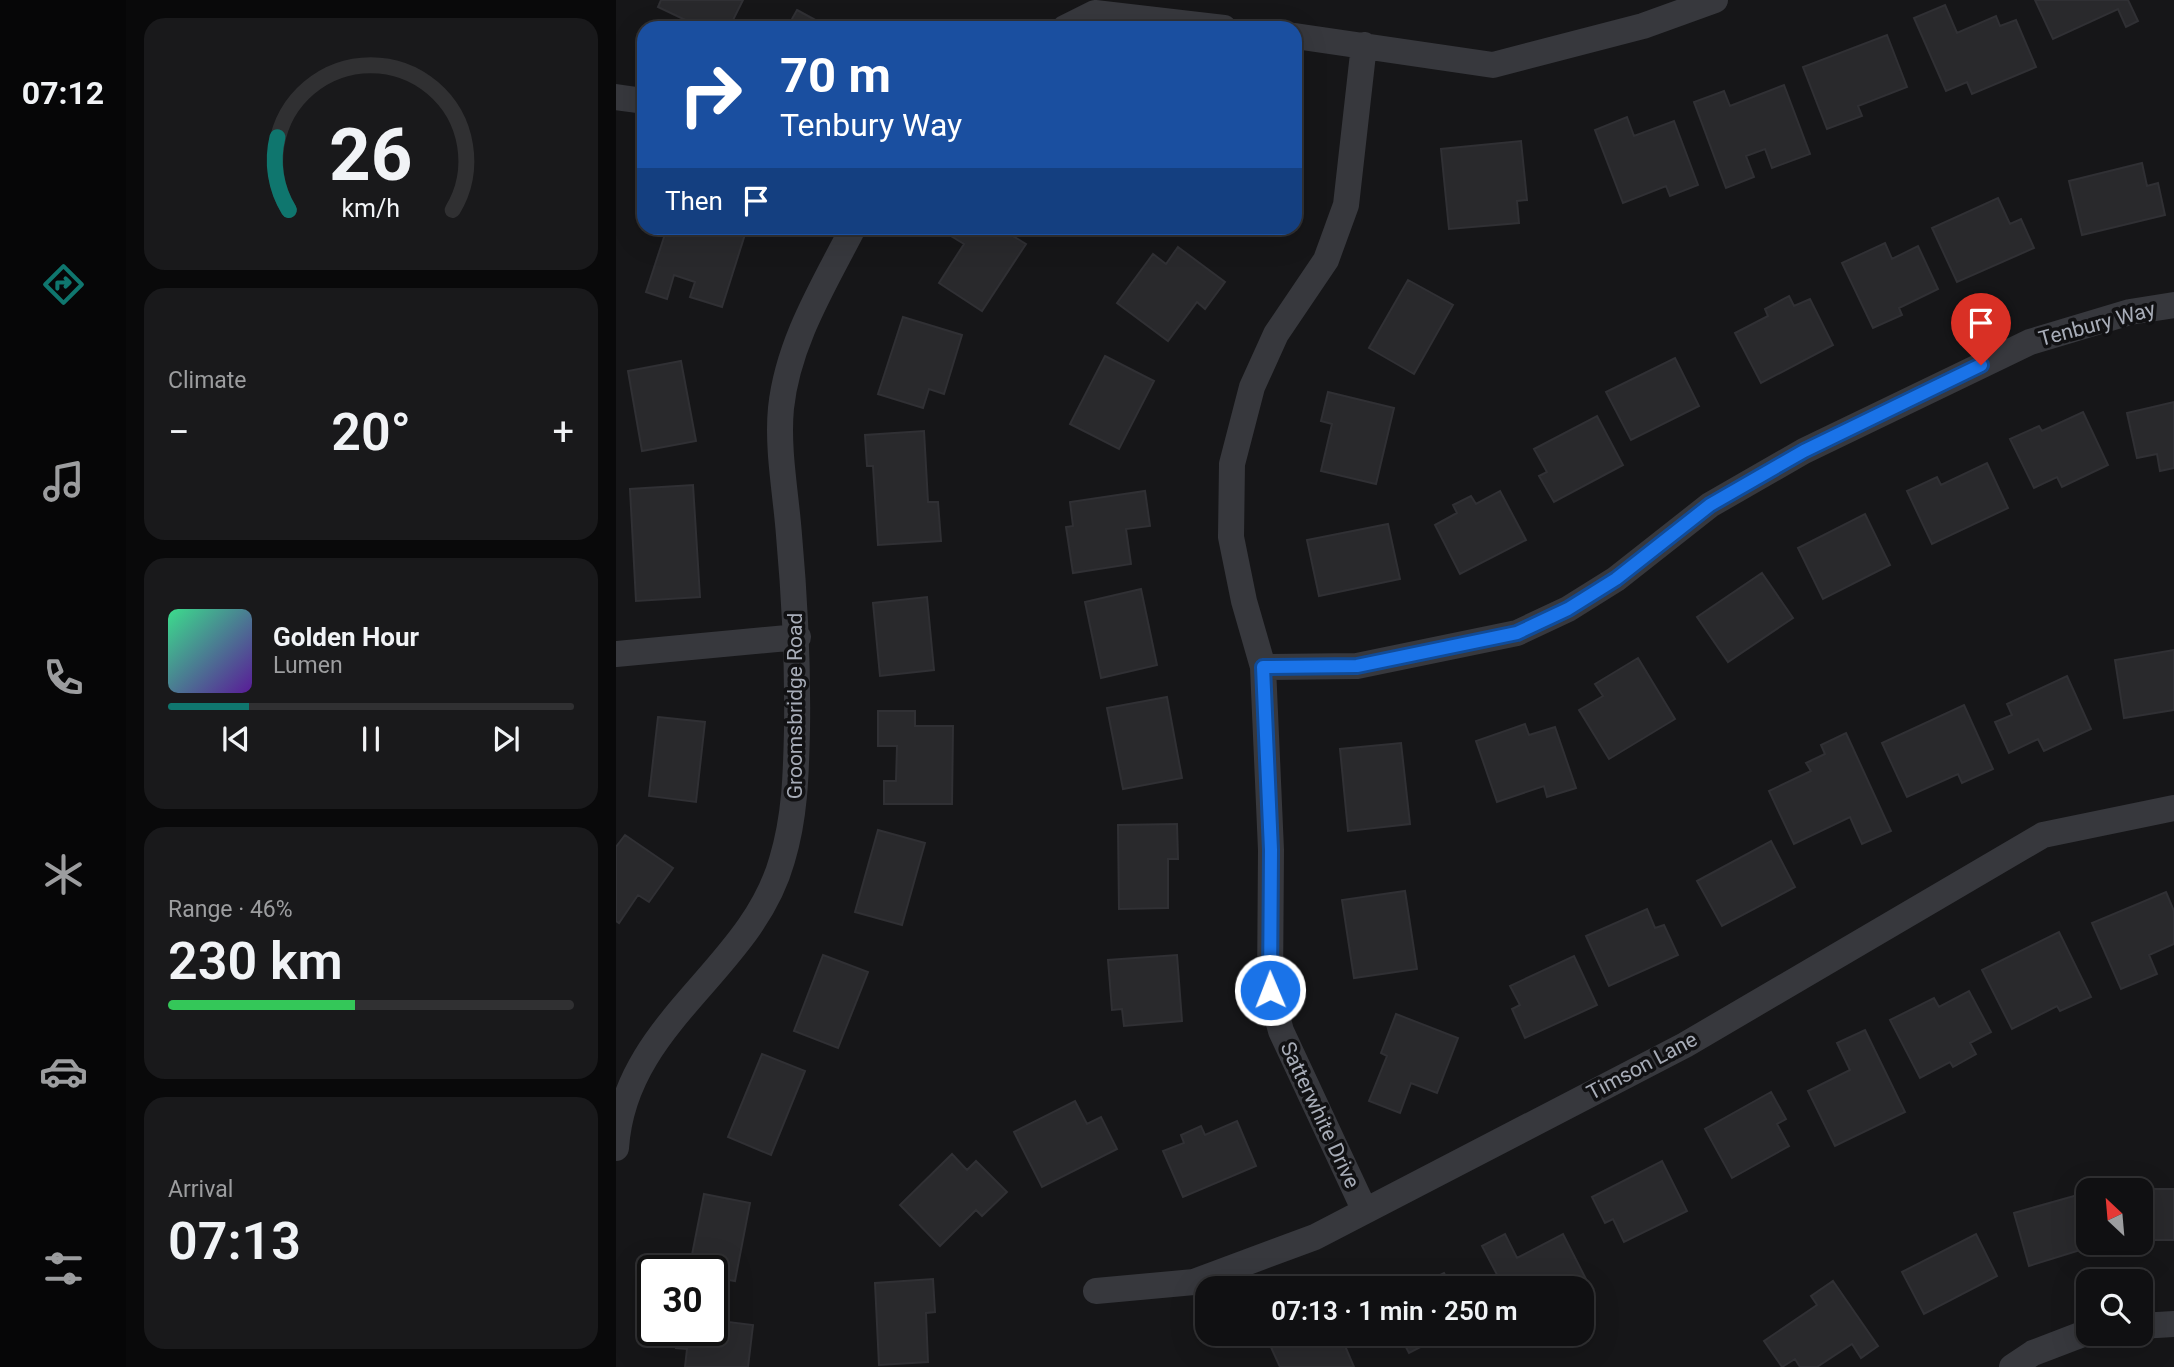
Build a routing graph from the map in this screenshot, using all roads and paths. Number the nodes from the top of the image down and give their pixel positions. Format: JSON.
{"nodes":[{"id":1,"x":1715,"y":0,"type":"edge"},
{"id":2,"x":1093,"y":6,"type":"edge"},
{"id":3,"x":1074,"y":21,"type":"edge"},
{"id":4,"x":1182,"y":21,"type":"edge"},
{"id":5,"x":1302,"y":37,"type":"edge"},
{"id":6,"x":1364,"y":45,"type":"junction"},
{"id":7,"x":616,"y":97,"type":"edge"},
{"id":8,"x":637,"y":100,"type":"edge"},
{"id":9,"x":849,"y":235,"type":"edge"},
{"id":10,"x":2174,"y":305,"type":"edge"},
{"id":11,"x":798,"y":637,"type":"junction"},
{"id":12,"x":616,"y":654,"type":"edge"},
{"id":13,"x":1263,"y":667,"type":"junction"},
{"id":14,"x":2174,"y":808,"type":"edge"},
{"id":15,"x":617,"y":1130,"type":"edge"},
{"id":16,"x":1364,"y":1209,"type":"junction"},
{"id":17,"x":1096,"y":1291,"type":"dead end"},
{"id":18,"x":2174,"y":1324,"type":"edge"},
{"id":19,"x":2153,"y":1325,"type":"edge"},
{"id":20,"x":2076,"y":1337,"type":"edge"},
{"id":21,"x":2012,"y":1367,"type":"edge"}],
"edges":[{"from":1,"to":6,"type":"street"},
{"from":2,"to":3,"type":"street"},
{"from":2,"to":4,"type":"street"},
{"from":5,"to":6,"type":"street"},
{"from":6,"to":13,"type":"street","name":"Satterwhite Drive"},
{"from":7,"to":8,"type":"street"},
{"from":9,"to":11,"type":"street","name":"Groomsbridge Road"},
{"from":10,"to":13,"type":"street","name":"Tenbury Way"},
{"from":11,"to":12,"type":"street"},
{"from":11,"to":15,"type":"street","name":"Groomsbridge Road"},
{"from":13,"to":16,"type":"street","name":"Satterwhite Drive"},
{"from":14,"to":16,"type":"street","name":"Timson Lane"},
{"from":16,"to":17,"type":"street","name":"Timson Lane"},
{"from":18,"to":19,"type":"street"},
{"from":20,"to":21,"type":"street"}]}
